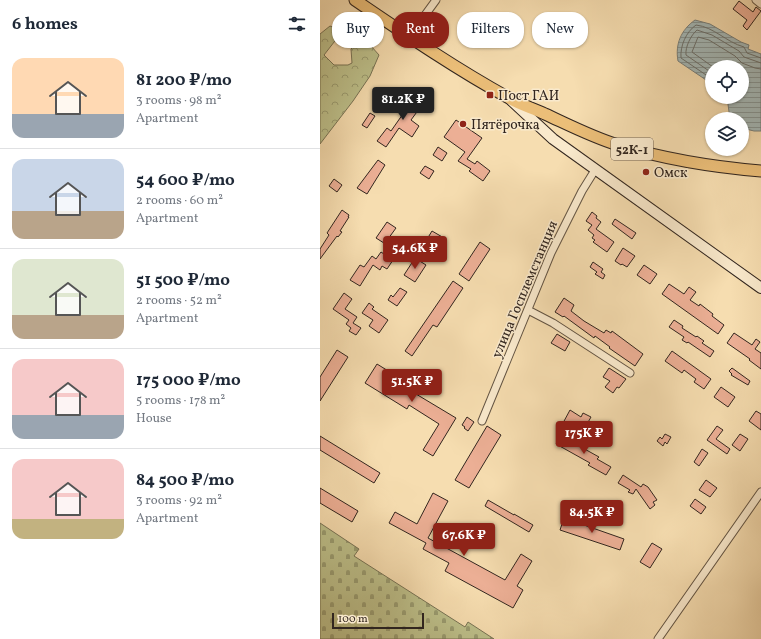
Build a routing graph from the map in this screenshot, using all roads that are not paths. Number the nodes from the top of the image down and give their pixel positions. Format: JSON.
{"nodes":[{"id":1,"x":356,"y":0,"type":"edge"},
{"id":2,"x":436,"y":0,"type":"edge"},
{"id":3,"x":756,"y":0,"type":"edge"},
{"id":4,"x":761,"y":4,"type":"edge"},
{"id":5,"x":427,"y":12,"type":"edge"},
{"id":6,"x":392,"y":25,"type":"edge"},
{"id":7,"x":427,"y":48,"type":"edge"},
{"id":8,"x":510,"y":99,"type":"junction"},
{"id":9,"x":595,"y":170,"type":"junction"},
{"id":10,"x":761,"y":171,"type":"edge"},
{"id":11,"x":761,"y":288,"type":"edge"},
{"id":12,"x":528,"y":310,"type":"junction"},
{"id":13,"x":630,"y":373,"type":"dead end"},
{"id":14,"x":482,"y":421,"type":"dead end"},
{"id":15,"x":761,"y":492,"type":"edge"},
{"id":16,"x":658,"y":639,"type":"edge"}],
"edges":[{"from":1,"to":6,"type":"main road","number":"52К-1"},
{"from":2,"to":5,"type":"street"},
{"from":3,"to":4,"type":"street"},
{"from":7,"to":8,"type":"main road","number":"52К-1"},
{"from":8,"to":9,"type":"main road"},
{"from":8,"to":10,"type":"main road","number":"52К-1"},
{"from":9,"to":11,"type":"main road"},
{"from":9,"to":12,"type":"street","name":"улица Госплемстанция"},
{"from":12,"to":13,"type":"street"},
{"from":12,"to":14,"type":"street","name":"улица Госплемстанция"},
{"from":15,"to":16,"type":"street"}]}
